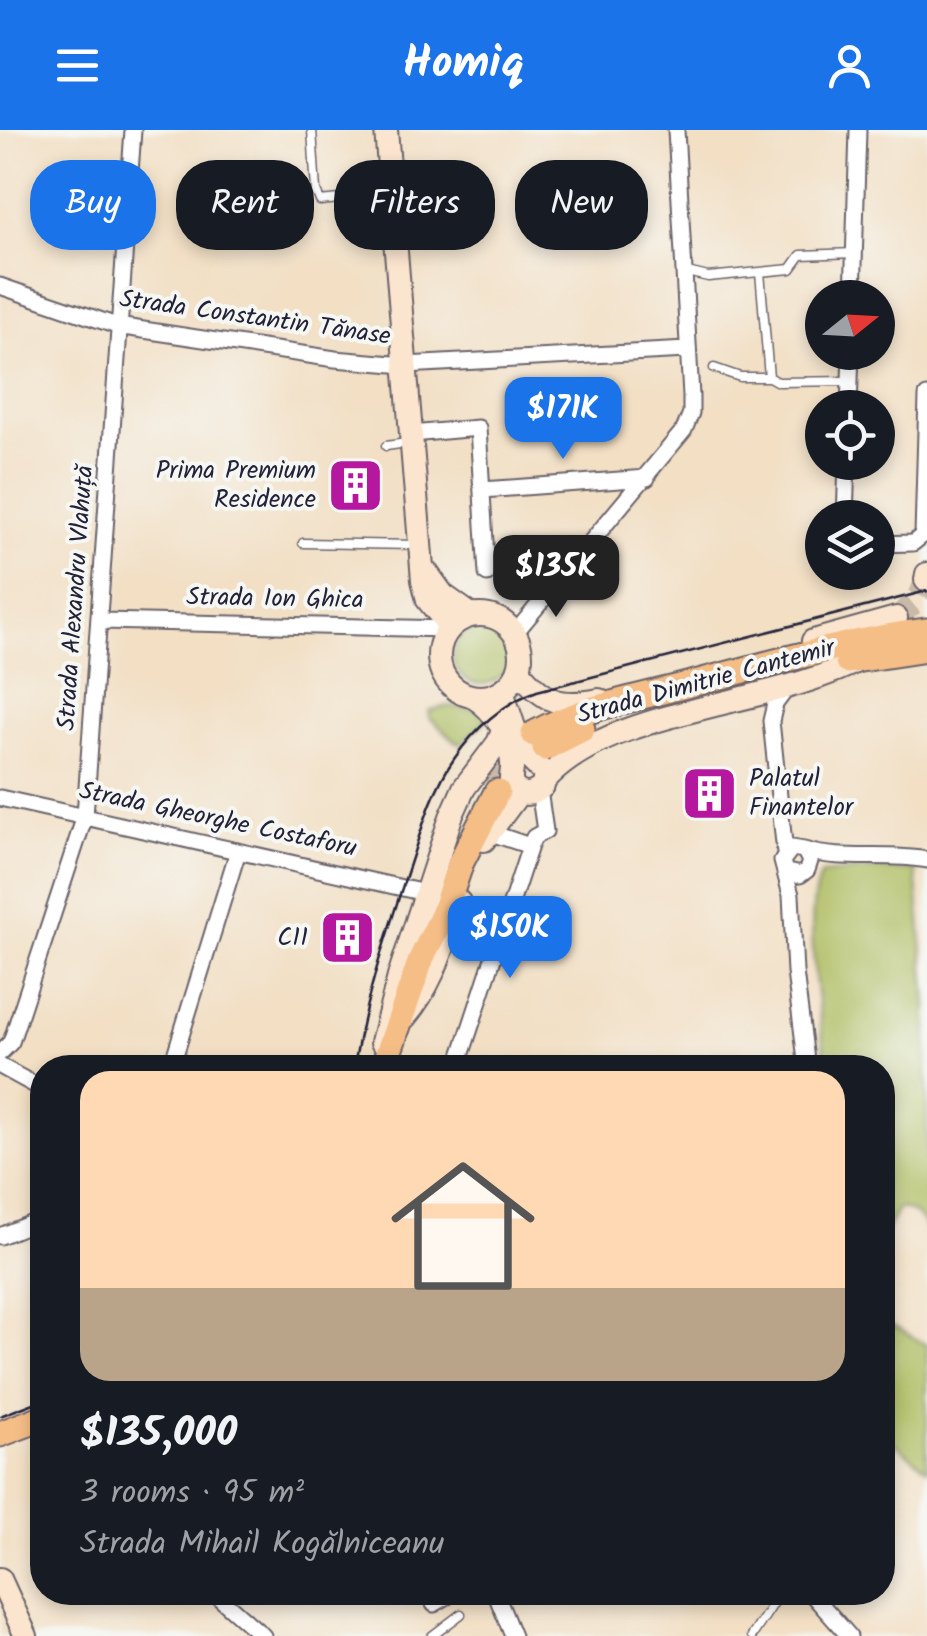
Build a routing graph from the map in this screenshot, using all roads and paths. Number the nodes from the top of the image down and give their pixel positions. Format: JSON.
{"nodes":[{"id":1,"x":133,"y":130,"type":"edge"},
{"id":2,"x":312,"y":130,"type":"edge"},
{"id":3,"x":386,"y":130,"type":"edge"},
{"id":4,"x":676,"y":130,"type":"edge"},
{"id":5,"x":858,"y":130,"type":"edge"},
{"id":6,"x":388,"y":160,"type":"edge"},
{"id":7,"x":334,"y":199,"type":"edge"},
{"id":8,"x":396,"y":250,"type":"edge"},
{"id":9,"x":855,"y":253,"type":"junction"},
{"id":10,"x":683,"y":271,"type":"junction"},
{"id":11,"x":760,"y":272,"type":"junction"},
{"id":12,"x":854,"y":280,"type":"edge"},
{"id":13,"x":0,"y":286,"type":"edge"},
{"id":14,"x":117,"y":326,"type":"junction"},
{"id":15,"x":687,"y":350,"type":"junction"},
{"id":16,"x":405,"y":364,"type":"junction"},
{"id":17,"x":714,"y":368,"type":"dead end"},
{"id":18,"x":851,"y":370,"type":"edge"},
{"id":19,"x":769,"y":376,"type":"junction"},
{"id":20,"x":850,"y":381,"type":"junction"},
{"id":21,"x":850,"y":390,"type":"edge"},
{"id":22,"x":927,"y":396,"type":"edge"},
{"id":23,"x":411,"y":438,"type":"junction"},
{"id":24,"x":386,"y":446,"type":"dead end"},
{"id":25,"x":647,"y":478,"type":"junction"},
{"id":26,"x":482,"y":490,"type":"junction"},
{"id":27,"x":303,"y":543,"type":"dead end"},
{"id":28,"x":895,"y":544,"type":"edge"},
{"id":29,"x":420,"y":551,"type":"junction"},
{"id":30,"x":486,"y":574,"type":"dead end"},
{"id":31,"x":472,"y":615,"type":"junction"},
{"id":32,"x":101,"y":621,"type":"junction"},
{"id":33,"x":449,"y":628,"type":"junction"},
{"id":34,"x":927,"y":631,"type":"edge"},
{"id":35,"x":515,"y":634,"type":"junction"},
{"id":36,"x":881,"y":642,"type":"junction"},
{"id":37,"x":927,"y":649,"type":"edge"},
{"id":38,"x":737,"y":667,"type":"junction"},
{"id":39,"x":519,"y":671,"type":"junction"},
{"id":40,"x":790,"y":686,"type":"junction"},
{"id":41,"x":502,"y":690,"type":"junction"},
{"id":42,"x":472,"y":696,"type":"junction"},
{"id":43,"x":740,"y":700,"type":"junction"},
{"id":44,"x":771,"y":720,"type":"junction"},
{"id":45,"x":503,"y":731,"type":"junction"},
{"id":46,"x":519,"y":788,"type":"junction"},
{"id":47,"x":0,"y":798,"type":"edge"},
{"id":48,"x":85,"y":816,"type":"junction"},
{"id":49,"x":488,"y":832,"type":"junction"},
{"id":50,"x":530,"y":846,"type":"junction"},
{"id":51,"x":238,"y":850,"type":"junction"},
{"id":52,"x":797,"y":850,"type":"junction"},
{"id":53,"x":844,"y":856,"type":"junction"},
{"id":54,"x":927,"y":860,"type":"edge"},
{"id":55,"x":799,"y":872,"type":"junction"},
{"id":56,"x":425,"y":893,"type":"junction"},
{"id":57,"x":396,"y":1027,"type":"junction"},
{"id":58,"x":0,"y":1053,"type":"edge"},
{"id":59,"x":175,"y":1055,"type":"edge"},
{"id":60,"x":383,"y":1055,"type":"edge"},
{"id":61,"x":386,"y":1055,"type":"edge"},
{"id":62,"x":461,"y":1055,"type":"edge"},
{"id":63,"x":805,"y":1055,"type":"edge"},
{"id":64,"x":0,"y":1066,"type":"edge"},
{"id":65,"x":30,"y":1082,"type":"edge"},
{"id":66,"x":30,"y":1224,"type":"edge"},
{"id":67,"x":0,"y":1236,"type":"edge"},
{"id":68,"x":30,"y":1423,"type":"edge"},
{"id":69,"x":0,"y":1434,"type":"edge"},
{"id":70,"x":0,"y":1579,"type":"edge"},
{"id":71,"x":228,"y":1605,"type":"edge"},
{"id":72,"x":500,"y":1605,"type":"edge"},
{"id":73,"x":772,"y":1605,"type":"edge"},
{"id":74,"x":822,"y":1605,"type":"edge"},
{"id":75,"x":460,"y":1614,"type":"dead end"},
{"id":76,"x":26,"y":1636,"type":"edge"},
{"id":77,"x":263,"y":1636,"type":"edge"},
{"id":78,"x":432,"y":1636,"type":"edge"},
{"id":79,"x":513,"y":1636,"type":"edge"},
{"id":80,"x":752,"y":1636,"type":"edge"},
{"id":81,"x":849,"y":1636,"type":"edge"}],
"edges":[{"from":1,"to":14,"type":"street","name":"Strada Alexandru Vlahuță"},
{"from":2,"to":7,"type":"lane"},
{"from":3,"to":6,"type":"main road"},
{"from":4,"to":10,"type":"street"},
{"from":5,"to":9,"type":"street"},
{"from":8,"to":16,"type":"main road"},
{"from":9,"to":11,"type":"lane"},
{"from":9,"to":12,"type":"street"},
{"from":10,"to":11,"type":"lane"},
{"from":10,"to":15,"type":"street"},
{"from":11,"to":19,"type":"lane"},
{"from":13,"to":14,"type":"street","name":"Strada Constantin Tănase"},
{"from":14,"to":16,"type":"street","name":"Strada Constantin Tănase"},
{"from":14,"to":32,"type":"street","name":"Strada Alexandru Vlahuță"},
{"from":15,"to":16,"type":"street","name":"Strada Constantin Tănase"},
{"from":15,"to":25,"type":"street"},
{"from":16,"to":23,"type":"main road"},
{"from":17,"to":19,"type":"lane"},
{"from":18,"to":20,"type":"street"},
{"from":19,"to":20,"type":"lane"},
{"from":20,"to":21,"type":"street"},
{"from":22,"to":28,"type":"street"},
{"from":23,"to":24,"type":"lane"},
{"from":23,"to":26,"type":"street"},
{"from":23,"to":29,"type":"main road"},
{"from":25,"to":26,"type":"street"},
{"from":25,"to":35,"type":"street"},
{"from":26,"to":30,"type":"street"},
{"from":27,"to":29,"type":"lane"},
{"from":29,"to":31,"type":"main road"},
{"from":29,"to":33,"type":"main road"},
{"from":31,"to":33,"type":"main road"},
{"from":31,"to":35,"type":"main road"},
{"from":32,"to":33,"type":"street","name":"Strada Ion Ghica"},
{"from":32,"to":48,"type":"street","name":"Strada Alexandru Vlahuță"},
{"from":33,"to":42,"type":"main road"},
{"from":34,"to":36,"type":"main road"},
{"from":35,"to":39,"type":"main road"},
{"from":36,"to":37,"type":"main road"},
{"from":36,"to":38,"type":"main road","name":"Strada Dimitrie Cantemir"},
{"from":36,"to":38,"type":"main road","name":"Strada Dimitrie Cantemir"},
{"from":36,"to":40,"type":"main road"},
{"from":38,"to":39,"type":"main road"},
{"from":39,"to":41,"type":"main road"},
{"from":40,"to":43,"type":"main road"},
{"from":40,"to":44,"type":"street"},
{"from":41,"to":42,"type":"main road"},
{"from":41,"to":46,"type":"main road"},
{"from":42,"to":45,"type":"main road"},
{"from":43,"to":44,"type":"street"},
{"from":43,"to":46,"type":"main road"},
{"from":44,"to":52,"type":"street"},
{"from":45,"to":46,"type":"main road"},
{"from":45,"to":56,"type":"main road"},
{"from":46,"to":49,"type":"main road"},
{"from":46,"to":50,"type":"street"},
{"from":46,"to":57,"type":"main road"},
{"from":47,"to":48,"type":"street","name":"Strada Gheorghe Costaforu"},
{"from":48,"to":51,"type":"street","name":"Strada Gheorghe Costaforu"},
{"from":48,"to":58,"type":"street","name":"Strada Alexandru Vlahuță"},
{"from":49,"to":50,"type":"street"},
{"from":49,"to":57,"type":"main road"},
{"from":50,"to":62,"type":"street"},
{"from":51,"to":56,"type":"street","name":"Strada Gheorghe Costaforu"},
{"from":51,"to":59,"type":"street"},
{"from":52,"to":53,"type":"street"},
{"from":52,"to":55,"type":"street"},
{"from":52,"to":55,"type":"street"},
{"from":53,"to":54,"type":"street"},
{"from":53,"to":55,"type":"street"},
{"from":55,"to":63,"type":"street"},
{"from":56,"to":60,"type":"main road"},
{"from":57,"to":61,"type":"main road"},
{"from":64,"to":65,"type":"street"},
{"from":66,"to":67,"type":"street"},
{"from":68,"to":69,"type":"main road"},
{"from":70,"to":76,"type":"main road"},
{"from":71,"to":77,"type":"street"},
{"from":72,"to":79,"type":"street"},
{"from":73,"to":80,"type":"lane"},
{"from":74,"to":81,"type":"street"},
{"from":75,"to":78,"type":"lane"}]}
